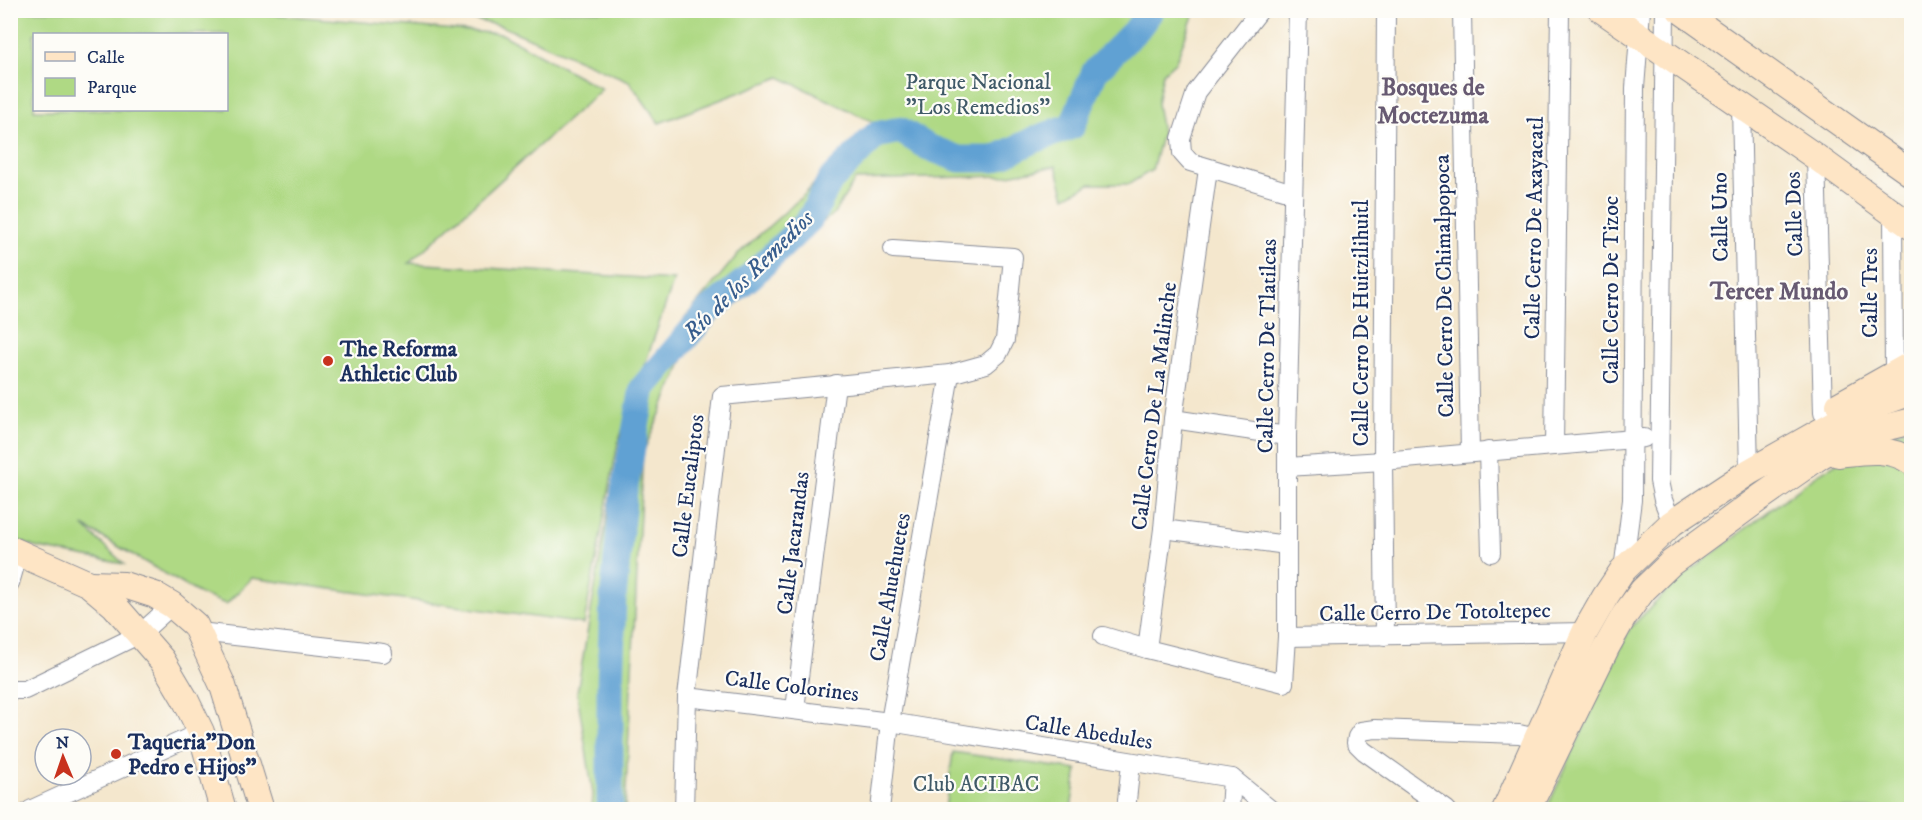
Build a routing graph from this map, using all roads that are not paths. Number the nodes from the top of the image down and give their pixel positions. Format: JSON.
{"nodes":[{"id":1,"x":1260,"y":10,"type":"edge"},
{"id":2,"x":1298,"y":10,"type":"edge"},
{"id":3,"x":1386,"y":10,"type":"edge"},
{"id":4,"x":1462,"y":10,"type":"edge"},
{"id":5,"x":1560,"y":10,"type":"edge"},
{"id":6,"x":1602,"y":10,"type":"edge"},
{"id":7,"x":1665,"y":10,"type":"edge"},
{"id":8,"x":1680,"y":10,"type":"edge"},
{"id":9,"x":1640,"y":23,"type":"edge"},
{"id":10,"x":1664,"y":51,"type":"junction"},
{"id":11,"x":1741,"y":105,"type":"junction"},
{"id":12,"x":1816,"y":156,"type":"junction"},
{"id":13,"x":1208,"y":169,"type":"junction"},
{"id":14,"x":1911,"y":174,"type":"edge"},
{"id":15,"x":1293,"y":193,"type":"junction"},
{"id":16,"x":1902,"y":220,"type":"edge"},
{"id":17,"x":893,"y":249,"type":"dead end"},
{"id":18,"x":950,"y":374,"type":"junction"},
{"id":19,"x":1906,"y":376,"type":"edge"},
{"id":20,"x":836,"y":384,"type":"junction"},
{"id":21,"x":1823,"y":413,"type":"junction"},
{"id":22,"x":1173,"y":419,"type":"junction"},
{"id":23,"x":1911,"y":421,"type":"edge"},
{"id":24,"x":1287,"y":436,"type":"junction"},
{"id":25,"x":1660,"y":437,"type":"junction"},
{"id":26,"x":1634,"y":439,"type":"junction"},
{"id":27,"x":1796,"y":444,"type":"junction"},
{"id":28,"x":1554,"y":446,"type":"junction"},
{"id":29,"x":1479,"y":452,"type":"junction"},
{"id":30,"x":1820,"y":456,"type":"junction"},
{"id":31,"x":1383,"y":461,"type":"junction"},
{"id":32,"x":1911,"y":462,"type":"edge"},
{"id":33,"x":1287,"y":467,"type":"junction"},
{"id":34,"x":1749,"y":472,"type":"junction"},
{"id":35,"x":1672,"y":523,"type":"junction"},
{"id":36,"x":1163,"y":529,"type":"junction"},
{"id":37,"x":1287,"y":545,"type":"junction"},
{"id":38,"x":15,"y":551,"type":"edge"},
{"id":39,"x":1491,"y":554,"type":"dead end"},
{"id":40,"x":1623,"y":570,"type":"junction"},
{"id":41,"x":10,"y":583,"type":"edge"},
{"id":42,"x":89,"y":584,"type":"junction"},
{"id":43,"x":172,"y":605,"type":"junction"},
{"id":44,"x":199,"y":632,"type":"junction"},
{"id":45,"x":1585,"y":632,"type":"junction"},
{"id":46,"x":140,"y":634,"type":"junction"},
{"id":47,"x":1103,"y":636,"type":"dead end"},
{"id":48,"x":1385,"y":636,"type":"junction"},
{"id":49,"x":1287,"y":637,"type":"junction"},
{"id":50,"x":1147,"y":649,"type":"junction"},
{"id":51,"x":383,"y":654,"type":"dead end"},
{"id":52,"x":223,"y":686,"type":"junction"},
{"id":53,"x":10,"y":690,"type":"edge"},
{"id":54,"x":687,"y":697,"type":"junction"},
{"id":55,"x":185,"y":699,"type":"junction"},
{"id":56,"x":795,"y":709,"type":"junction"},
{"id":57,"x":890,"y":722,"type":"junction"},
{"id":58,"x":201,"y":732,"type":"junction"},
{"id":59,"x":1537,"y":738,"type":"junction"},
{"id":60,"x":1131,"y":763,"type":"junction"},
{"id":61,"x":1232,"y":778,"type":"junction"},
{"id":62,"x":30,"y":810,"type":"edge"},
{"id":63,"x":223,"y":810,"type":"edge"},
{"id":64,"x":261,"y":810,"type":"edge"},
{"id":65,"x":684,"y":810,"type":"edge"},
{"id":66,"x":880,"y":810,"type":"edge"},
{"id":67,"x":1126,"y":810,"type":"edge"},
{"id":68,"x":1230,"y":810,"type":"edge"},
{"id":69,"x":1271,"y":810,"type":"edge"},
{"id":70,"x":1447,"y":810,"type":"edge"},
{"id":71,"x":1505,"y":810,"type":"edge"},
{"id":72,"x":1527,"y":810,"type":"edge"}],
"edges":[{"from":1,"to":13,"type":"street"},
{"from":2,"to":15,"type":"street","name":"Calle Cerro De Tlatilcas"},
{"from":3,"to":31,"type":"street","name":"Calle Cerro De Huitzilihuitl"},
{"from":4,"to":29,"type":"street","name":"Calle Cerro De Chimalpopoca"},
{"from":5,"to":28,"type":"street","name":"Calle Cerro De Axayacatl"},
{"from":6,"to":9,"type":"main road"},
{"from":7,"to":10,"type":"street"},
{"from":8,"to":14,"type":"main road"},
{"from":9,"to":10,"type":"main road"},
{"from":9,"to":26,"type":"street","name":"Calle Cerro De Tizoc"},
{"from":10,"to":11,"type":"main road"},
{"from":10,"to":25,"type":"street"},
{"from":11,"to":12,"type":"main road"},
{"from":11,"to":34,"type":"street","name":"Calle Uno"},
{"from":12,"to":16,"type":"main road"},
{"from":12,"to":21,"type":"street","name":"Calle Dos"},
{"from":13,"to":15,"type":"street"},
{"from":13,"to":22,"type":"street","name":"Calle Cerro De La Malinche"},
{"from":15,"to":24,"type":"street","name":"Calle Cerro De Tlatilcas"},
{"from":16,"to":19,"type":"street","name":"Calle Tres"},
{"from":17,"to":18,"type":"street","name":"Calle Eucaliptos"},
{"from":18,"to":20,"type":"street","name":"Calle Eucaliptos"},
{"from":18,"to":57,"type":"street","name":"Calle Ahuehuetes"},
{"from":19,"to":21,"type":"main road"},
{"from":19,"to":27,"type":"main road"},
{"from":20,"to":54,"type":"street","name":"Calle Eucaliptos"},
{"from":20,"to":56,"type":"street","name":"Calle Jacarandas"},
{"from":21,"to":27,"type":"main road"},
{"from":22,"to":24,"type":"street"},
{"from":22,"to":36,"type":"street","name":"Calle Cerro De La Malinche"},
{"from":23,"to":30,"type":"main road"},
{"from":24,"to":33,"type":"street","name":"Calle Cerro De Tlatilcas"},
{"from":25,"to":26,"type":"street"},
{"from":25,"to":35,"type":"street"},
{"from":26,"to":28,"type":"street"},
{"from":26,"to":40,"type":"street","name":"Calle Cerro De Tizoc"},
{"from":27,"to":34,"type":"main road"},
{"from":28,"to":29,"type":"street"},
{"from":29,"to":31,"type":"street"},
{"from":29,"to":39,"type":"street","name":"Calle Cerro De Chimalpopoca"},
{"from":30,"to":32,"type":"main road"},
{"from":30,"to":72,"type":"main road"},
{"from":31,"to":33,"type":"street"},
{"from":31,"to":48,"type":"street","name":"Calle Cerro De Huitzilihuitl"},
{"from":33,"to":37,"type":"street","name":"Calle Cerro De Tlatilcas"},
{"from":34,"to":35,"type":"main road"},
{"from":35,"to":40,"type":"main road"},
{"from":36,"to":37,"type":"street"},
{"from":36,"to":50,"type":"street","name":"Calle Cerro De La Malinche"},
{"from":37,"to":49,"type":"street","name":"Calle Cerro De Tlatilcas"},
{"from":38,"to":41,"type":"street"},
{"from":38,"to":42,"type":"main road"},
{"from":40,"to":45,"type":"main road"},
{"from":42,"to":43,"type":"main road"},
{"from":42,"to":46,"type":"main road"},
{"from":43,"to":44,"type":"main road"},
{"from":43,"to":46,"type":"street"},
{"from":44,"to":51,"type":"street"},
{"from":44,"to":52,"type":"main road"},
{"from":45,"to":48,"type":"street","name":"Calle Cerro De Totoltepec"},
{"from":45,"to":59,"type":"main road"},
{"from":46,"to":53,"type":"street"},
{"from":46,"to":55,"type":"main road"},
{"from":47,"to":50,"type":"street"},
{"from":48,"to":49,"type":"street","name":"Calle Cerro De Totoltepec"},
{"from":49,"to":50,"type":"street","name":"Calle Cerro De Tlatilcas"},
{"from":52,"to":55,"type":"main road"},
{"from":52,"to":64,"type":"main road"},
{"from":54,"to":56,"type":"street","name":"Calle Colorines"},
{"from":54,"to":65,"type":"street","name":"Calle Eucaliptos"},
{"from":55,"to":58,"type":"main road"},
{"from":56,"to":57,"type":"street","name":"Calle Colorines"},
{"from":57,"to":60,"type":"street","name":"Calle Abedules"},
{"from":57,"to":66,"type":"street","name":"Calle Ahuehuetes"},
{"from":58,"to":62,"type":"street"},
{"from":58,"to":63,"type":"main road"},
{"from":59,"to":70,"type":"street"},
{"from":59,"to":71,"type":"main road"},
{"from":60,"to":61,"type":"street","name":"Calle Abedules"},
{"from":60,"to":67,"type":"street"},
{"from":61,"to":68,"type":"street"},
{"from":61,"to":69,"type":"street"}]}
